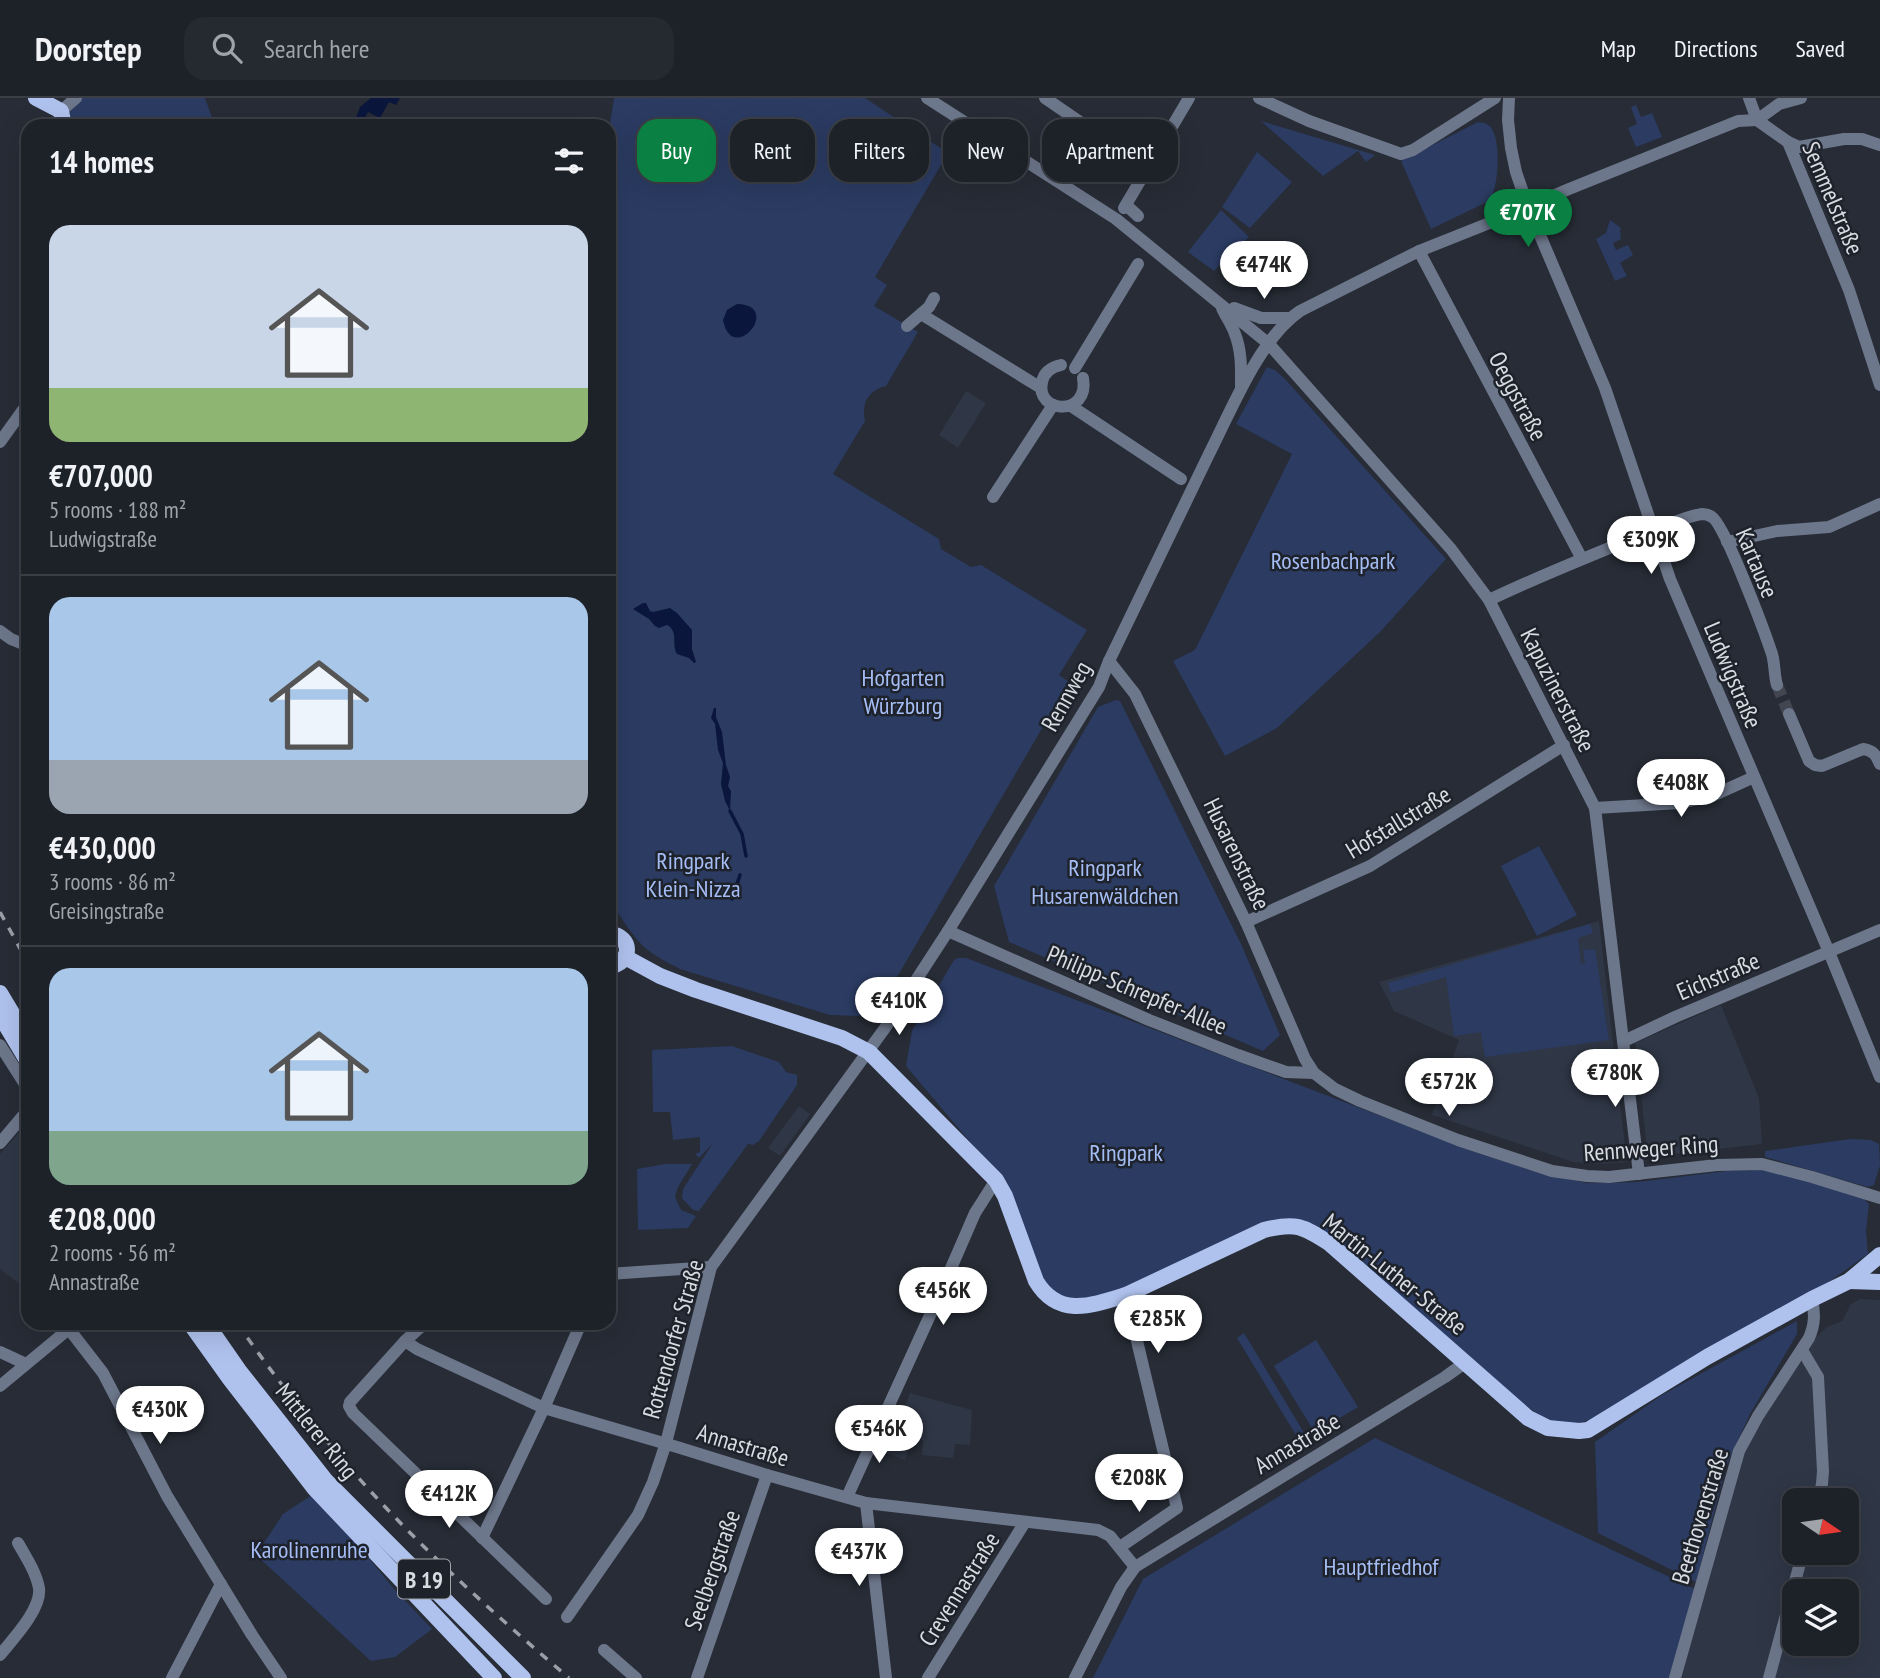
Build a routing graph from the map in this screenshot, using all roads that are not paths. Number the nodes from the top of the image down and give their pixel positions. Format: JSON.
{"nodes":[{"id":1,"x":36,"y":98,"type":"edge"},
{"id":2,"x":76,"y":98,"type":"edge"},
{"id":3,"x":927,"y":98,"type":"edge"},
{"id":4,"x":1045,"y":98,"type":"edge"},
{"id":5,"x":1188,"y":98,"type":"edge"},
{"id":6,"x":1259,"y":98,"type":"edge"},
{"id":7,"x":1495,"y":98,"type":"edge"},
{"id":8,"x":1509,"y":98,"type":"edge"},
{"id":9,"x":1749,"y":98,"type":"edge"},
{"id":10,"x":1801,"y":98,"type":"edge"},
{"id":11,"x":63,"y":118,"type":"edge"},
{"id":12,"x":1075,"y":119,"type":"edge"},
{"id":13,"x":1757,"y":120,"type":"junction"},
{"id":14,"x":1178,"y":125,"type":"edge"},
{"id":15,"x":1788,"y":142,"type":"junction"},
{"id":16,"x":1880,"y":145,"type":"edge"},
{"id":17,"x":1135,"y":182,"type":"edge"},
{"id":18,"x":1528,"y":207,"type":"junction"},
{"id":19,"x":1138,"y":216,"type":"dead end"},
{"id":20,"x":1419,"y":251,"type":"junction"},
{"id":21,"x":1138,"y":264,"type":"dead end"},
{"id":22,"x":934,"y":298,"type":"dead end"},
{"id":23,"x":1219,"y":301,"type":"junction"},
{"id":24,"x":921,"y":314,"type":"junction"},
{"id":25,"x":1291,"y":318,"type":"junction"},
{"id":26,"x":907,"y":326,"type":"dead end"},
{"id":27,"x":1269,"y":344,"type":"junction"},
{"id":28,"x":1073,"y":370,"type":"junction"},
{"id":29,"x":1880,"y":385,"type":"edge"},
{"id":30,"x":1041,"y":388,"type":"junction"},
{"id":31,"x":1241,"y":391,"type":"junction"},
{"id":32,"x":1053,"y":405,"type":"junction"},
{"id":33,"x":1071,"y":406,"type":"junction"},
{"id":34,"x":21,"y":413,"type":"edge"},
{"id":35,"x":0,"y":442,"type":"edge"},
{"id":36,"x":1181,"y":479,"type":"dead end"},
{"id":37,"x":993,"y":497,"type":"dead end"},
{"id":38,"x":1880,"y":503,"type":"edge"},
{"id":39,"x":1654,"y":530,"type":"junction"},
{"id":40,"x":1727,"y":542,"type":"junction"},
{"id":41,"x":1582,"y":559,"type":"junction"},
{"id":42,"x":1489,"y":600,"type":"junction"},
{"id":43,"x":0,"y":631,"type":"edge"},
{"id":44,"x":21,"y":643,"type":"edge"},
{"id":45,"x":1109,"y":661,"type":"junction"},
{"id":46,"x":1777,"y":685,"type":"tunnel mouth"},
{"id":47,"x":1789,"y":714,"type":"tunnel mouth"},
{"id":48,"x":1564,"y":745,"type":"junction"},
{"id":49,"x":1880,"y":764,"type":"edge"},
{"id":50,"x":1754,"y":777,"type":"junction"},
{"id":51,"x":1595,"y":808,"type":"junction"},
{"id":52,"x":1246,"y":922,"type":"junction"},
{"id":53,"x":948,"y":930,"type":"junction"},
{"id":54,"x":1880,"y":930,"type":"edge"},
{"id":55,"x":616,"y":935,"type":"edge"},
{"id":56,"x":1829,"y":952,"type":"junction"},
{"id":57,"x":625,"y":957,"type":"junction"},
{"id":58,"x":616,"y":965,"type":"edge"},
{"id":59,"x":0,"y":992,"type":"edge"},
{"id":60,"x":1,"y":1018,"type":"edge"},
{"id":61,"x":21,"y":1028,"type":"edge"},
{"id":62,"x":1624,"y":1041,"type":"junction"},
{"id":63,"x":0,"y":1045,"type":"edge"},
{"id":64,"x":21,"y":1051,"type":"edge"},
{"id":65,"x":869,"y":1052,"type":"junction"},
{"id":66,"x":1314,"y":1073,"type":"junction"},
{"id":67,"x":1880,"y":1077,"type":"edge"},
{"id":68,"x":21,"y":1078,"type":"edge"},
{"id":69,"x":21,"y":1118,"type":"edge"},
{"id":70,"x":0,"y":1143,"type":"edge"},
{"id":71,"x":1639,"y":1174,"type":"junction"},
{"id":72,"x":996,"y":1180,"type":"junction"},
{"id":73,"x":1880,"y":1198,"type":"edge"},
{"id":74,"x":1880,"y":1255,"type":"edge"},
{"id":75,"x":711,"y":1267,"type":"junction"},
{"id":76,"x":616,"y":1274,"type":"edge"},
{"id":77,"x":1849,"y":1281,"type":"junction"},
{"id":78,"x":1880,"y":1282,"type":"edge"},
{"id":79,"x":1126,"y":1295,"type":"junction"},
{"id":80,"x":1812,"y":1299,"type":"junction"},
{"id":81,"x":68,"y":1330,"type":"edge"},
{"id":82,"x":76,"y":1330,"type":"edge"},
{"id":83,"x":195,"y":1330,"type":"edge"},
{"id":84,"x":211,"y":1330,"type":"edge"},
{"id":85,"x":417,"y":1330,"type":"edge"},
{"id":86,"x":578,"y":1330,"type":"edge"},
{"id":87,"x":405,"y":1341,"type":"junction"},
{"id":88,"x":1802,"y":1350,"type":"junction"},
{"id":89,"x":0,"y":1352,"type":"edge"},
{"id":90,"x":1466,"y":1362,"type":"junction"},
{"id":91,"x":26,"y":1364,"type":"junction"},
{"id":92,"x":0,"y":1385,"type":"edge"},
{"id":93,"x":544,"y":1408,"type":"junction"},
{"id":94,"x":666,"y":1443,"type":"junction"},
{"id":95,"x":767,"y":1475,"type":"junction"},
{"id":96,"x":1821,"y":1488,"type":"edge"},
{"id":97,"x":847,"y":1497,"type":"junction"},
{"id":98,"x":866,"y":1503,"type":"junction"},
{"id":99,"x":1025,"y":1522,"type":"junction"},
{"id":100,"x":482,"y":1538,"type":"junction"},
{"id":101,"x":18,"y":1543,"type":"dead end"},
{"id":102,"x":1120,"y":1548,"type":"junction"},
{"id":103,"x":1799,"y":1565,"type":"edge"},
{"id":104,"x":1135,"y":1567,"type":"junction"},
{"id":105,"x":221,"y":1584,"type":"junction"},
{"id":106,"x":546,"y":1600,"type":"dead end"},
{"id":107,"x":566,"y":1617,"type":"dead end"},
{"id":108,"x":604,"y":1650,"type":"dead end"},
{"id":109,"x":0,"y":1655,"type":"edge"},
{"id":110,"x":172,"y":1678,"type":"edge"},
{"id":111,"x":281,"y":1678,"type":"edge"},
{"id":112,"x":494,"y":1678,"type":"edge"},
{"id":113,"x":523,"y":1678,"type":"edge"},
{"id":114,"x":635,"y":1678,"type":"edge"},
{"id":115,"x":697,"y":1678,"type":"edge"},
{"id":116,"x":886,"y":1678,"type":"edge"},
{"id":117,"x":928,"y":1678,"type":"edge"},
{"id":118,"x":1075,"y":1678,"type":"edge"},
{"id":119,"x":1675,"y":1678,"type":"edge"},
{"id":120,"x":1769,"y":1678,"type":"edge"}],
"edges":[{"from":1,"to":11,"type":"main road"},
{"from":2,"to":11,"type":"street"},
{"from":3,"to":23,"type":"street"},
{"from":4,"to":12,"type":"street"},
{"from":5,"to":14,"type":"street"},
{"from":6,"to":7,"type":"street"},
{"from":8,"to":18,"type":"street","name":"Ludwigstraße"},
{"from":9,"to":13,"type":"street"},
{"from":10,"to":13,"type":"street"},
{"from":13,"to":15,"type":"street","name":"Semmelstraße"},
{"from":13,"to":18,"type":"street"},
{"from":15,"to":16,"type":"street"},
{"from":15,"to":29,"type":"street","name":"Semmelstraße"},
{"from":17,"to":19,"type":"street"},
{"from":18,"to":20,"type":"street"},
{"from":18,"to":39,"type":"street","name":"Ludwigstraße"},
{"from":20,"to":25,"type":"street"},
{"from":20,"to":41,"type":"street","name":"Oeggstraße"},
{"from":21,"to":28,"type":"street"},
{"from":22,"to":24,"type":"street"},
{"from":23,"to":25,"type":"street"},
{"from":23,"to":27,"type":"street","name":"Kapuzinerstraße"},
{"from":23,"to":31,"type":"street"},
{"from":24,"to":26,"type":"street"},
{"from":24,"to":30,"type":"street"},
{"from":25,"to":27,"type":"street","name":"Rennweg"},
{"from":27,"to":31,"type":"street","name":"Rennweg"},
{"from":27,"to":42,"type":"street","name":"Kapuzinerstraße"},
{"from":28,"to":30,"type":"street"},
{"from":28,"to":33,"type":"street"},
{"from":30,"to":32,"type":"street"},
{"from":31,"to":45,"type":"street","name":"Rennweg"},
{"from":32,"to":33,"type":"street"},
{"from":32,"to":37,"type":"street"},
{"from":33,"to":36,"type":"street"},
{"from":34,"to":35,"type":"street"},
{"from":38,"to":40,"type":"street"},
{"from":39,"to":40,"type":"street","name":"Kartause"},
{"from":39,"to":41,"type":"street","name":"Kartause"},
{"from":39,"to":50,"type":"street","name":"Ludwigstraße"},
{"from":40,"to":46,"type":"street","name":"Kartause"},
{"from":41,"to":42,"type":"street","name":"Kartause"},
{"from":42,"to":48,"type":"street","name":"Kapuzinerstraße"},
{"from":43,"to":44,"type":"street"},
{"from":45,"to":52,"type":"street","name":"Husarenstraße"},
{"from":45,"to":53,"type":"street","name":"Rennweg"},
{"from":47,"to":49,"type":"street"},
{"from":48,"to":51,"type":"street","name":"Kapuzinerstraße"},
{"from":48,"to":52,"type":"street","name":"Hofstallstraße"},
{"from":50,"to":51,"type":"street"},
{"from":50,"to":56,"type":"street","name":"Ludwigstraße"},
{"from":51,"to":62,"type":"street","name":"Kapuzinerstraße"},
{"from":52,"to":66,"type":"street","name":"Husarenstraße"},
{"from":53,"to":65,"type":"street","name":"Rennweg"},
{"from":53,"to":66,"type":"street","name":"Philipp-Schrepfer-Allee"},
{"from":54,"to":56,"type":"street","name":"Eichstraße"},
{"from":55,"to":57,"type":"main road"},
{"from":56,"to":62,"type":"street","name":"Eichstraße"},
{"from":56,"to":67,"type":"street","name":"Ludwigstraße"},
{"from":57,"to":58,"type":"main road"},
{"from":57,"to":65,"type":"main road","name":"Martin-Luther-Straße"},
{"from":59,"to":61,"type":"main road"},
{"from":60,"to":64,"type":"main road"},
{"from":62,"to":71,"type":"street","name":"Kapuzinerstraße"},
{"from":63,"to":68,"type":"street"},
{"from":65,"to":72,"type":"main road","name":"Martin-Luther-Straße"},
{"from":65,"to":75,"type":"street","name":"Rottendorfer Straße"},
{"from":66,"to":71,"type":"street","name":"Rennweger Ring"},
{"from":69,"to":70,"type":"street"},
{"from":71,"to":73,"type":"street","name":"Rennweger Ring"},
{"from":72,"to":79,"type":"main road","name":"Martin-Luther-Straße"},
{"from":72,"to":97,"type":"street"},
{"from":74,"to":77,"type":"main road","name":"Martin-Luther-Straße"},
{"from":75,"to":76,"type":"street"},
{"from":75,"to":94,"type":"street","name":"Rottendorfer Straße"},
{"from":77,"to":78,"type":"main road","name":"Martin-Luther-Straße"},
{"from":77,"to":80,"type":"main road","name":"Martin-Luther-Straße"},
{"from":79,"to":90,"type":"main road","name":"Martin-Luther-Straße"},
{"from":79,"to":102,"type":"street"},
{"from":80,"to":88,"type":"street","name":"Beethovenstraße"},
{"from":80,"to":90,"type":"main road","name":"Martin-Luther-Straße"},
{"from":81,"to":91,"type":"street"},
{"from":82,"to":105,"type":"street"},
{"from":83,"to":112,"type":"main road","name":"Mittlerer Ring","number":"B 19"},
{"from":84,"to":113,"type":"main road","name":"Mittlerer Ring","number":"B 19"},
{"from":85,"to":87,"type":"street"},
{"from":86,"to":93,"type":"street"},
{"from":87,"to":93,"type":"street","name":"Annastraße"},
{"from":87,"to":100,"type":"street"},
{"from":88,"to":96,"type":"street"},
{"from":88,"to":119,"type":"street","name":"Beethovenstraße"},
{"from":89,"to":91,"type":"street"},
{"from":90,"to":104,"type":"street","name":"Annastraße"},
{"from":91,"to":92,"type":"street"},
{"from":93,"to":94,"type":"street","name":"Annastraße"},
{"from":93,"to":100,"type":"street"},
{"from":94,"to":95,"type":"street","name":"Annastraße"},
{"from":94,"to":107,"type":"street","name":"Rottendorfer Straße"},
{"from":95,"to":97,"type":"street","name":"Annastraße"},
{"from":95,"to":115,"type":"street","name":"Seelbergstraße"},
{"from":97,"to":98,"type":"street","name":"Annastraße"},
{"from":98,"to":99,"type":"street","name":"Annastraße"},
{"from":98,"to":116,"type":"street"},
{"from":99,"to":102,"type":"street","name":"Annastraße"},
{"from":99,"to":117,"type":"street","name":"Crevennastraße"},
{"from":100,"to":106,"type":"street"},
{"from":101,"to":109,"type":"street"},
{"from":102,"to":104,"type":"street","name":"Annastraße"},
{"from":103,"to":120,"type":"street"},
{"from":104,"to":118,"type":"street"},
{"from":105,"to":110,"type":"street"},
{"from":105,"to":111,"type":"street"},
{"from":108,"to":114,"type":"street"}]}
